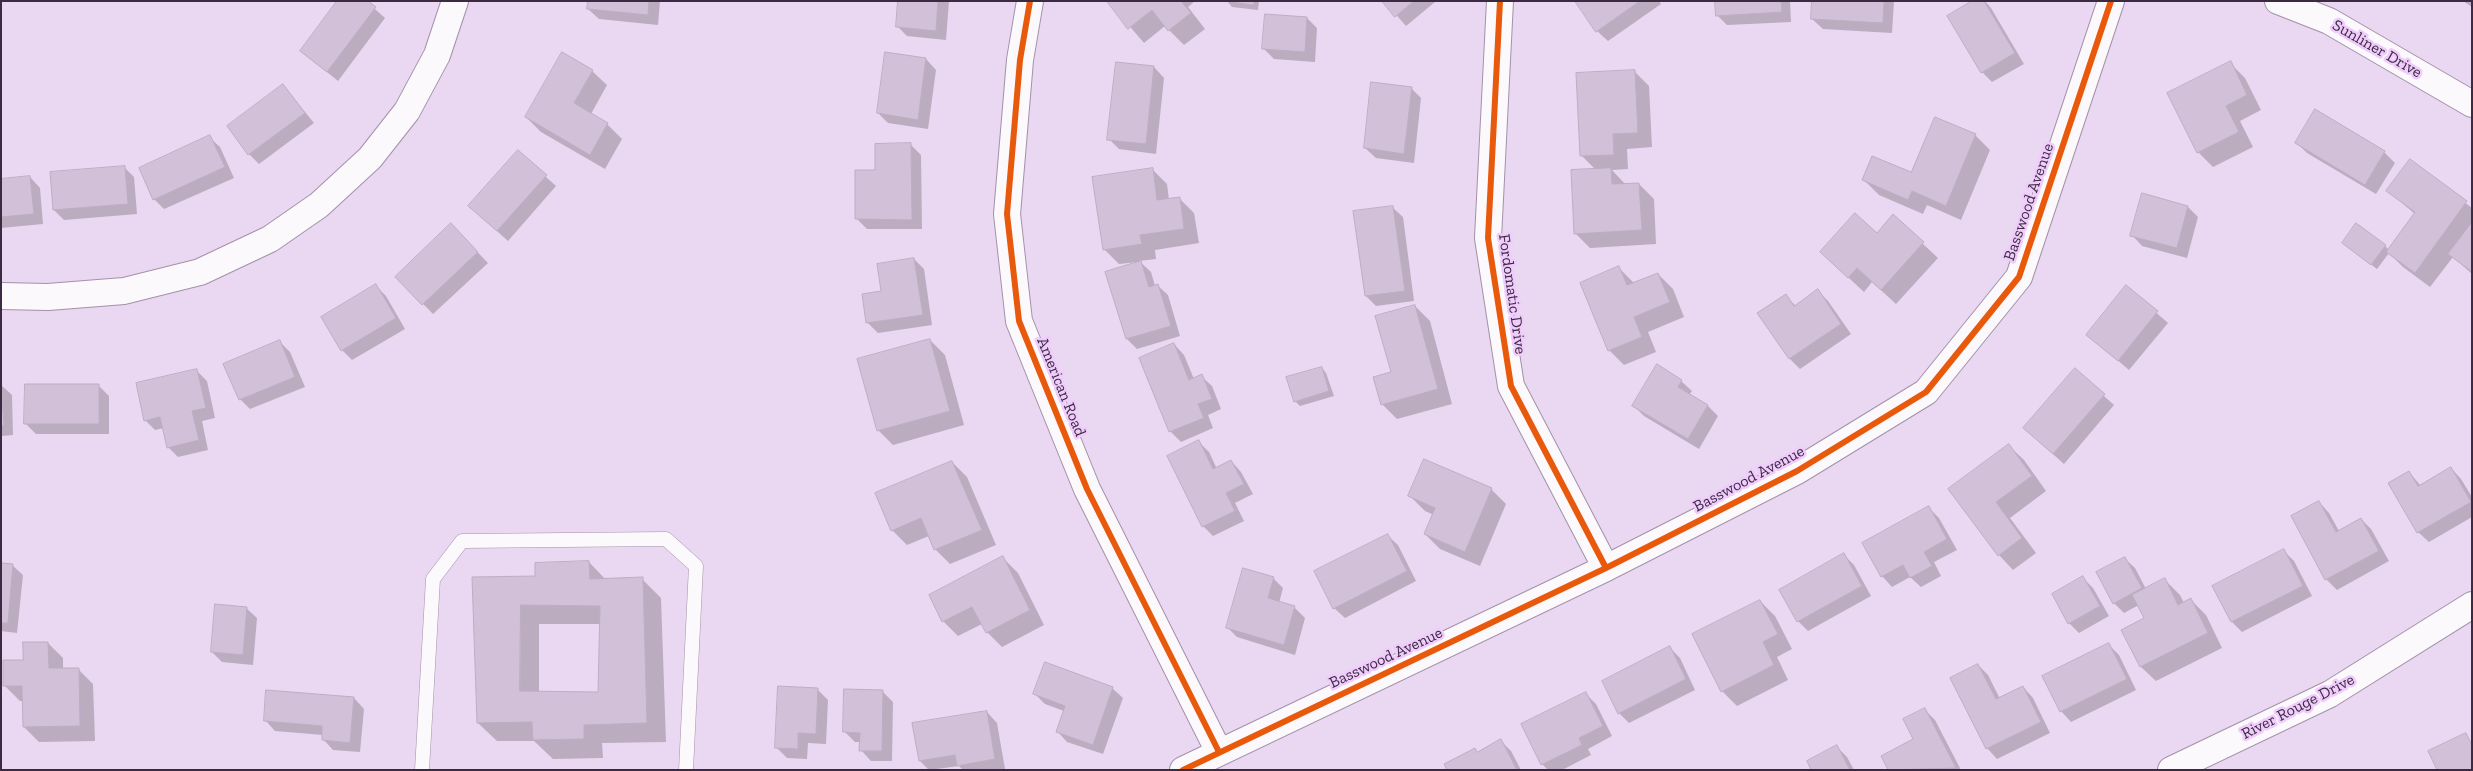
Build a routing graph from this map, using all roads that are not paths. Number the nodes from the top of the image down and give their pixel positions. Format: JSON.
{"nodes":[{"id":1,"x":455,"y":1,"type":"edge"},
{"id":2,"x":1030,"y":1,"type":"edge"},
{"id":3,"x":1500,"y":1,"type":"edge"},
{"id":4,"x":2111,"y":1,"type":"edge"},
{"id":5,"x":2278,"y":1,"type":"edge"},
{"id":6,"x":2472,"y":104,"type":"edge"},
{"id":7,"x":1,"y":296,"type":"edge"},
{"id":8,"x":1606,"y":568,"type":"junction"},
{"id":9,"x":2472,"y":605,"type":"edge"},
{"id":10,"x":1219,"y":752,"type":"junction"},
{"id":11,"x":422,"y":770,"type":"edge"},
{"id":12,"x":686,"y":770,"type":"edge"},
{"id":13,"x":1183,"y":770,"type":"edge"},
{"id":14,"x":2171,"y":770,"type":"edge"}],
"edges":[{"from":1,"to":7,"type":"street"},
{"from":2,"to":10,"type":"street","name":"American Road"},
{"from":3,"to":8,"type":"street","name":"Fordomatic Drive"},
{"from":4,"to":8,"type":"street","name":"Basswood Avenue"},
{"from":5,"to":6,"type":"street","name":"Sunliner Drive"},
{"from":8,"to":10,"type":"street","name":"Basswood Avenue"},
{"from":9,"to":14,"type":"street","name":"River Rouge Drive"},
{"from":10,"to":13,"type":"street","name":"Basswood Avenue"},
{"from":11,"to":12,"type":"lane"}]}
